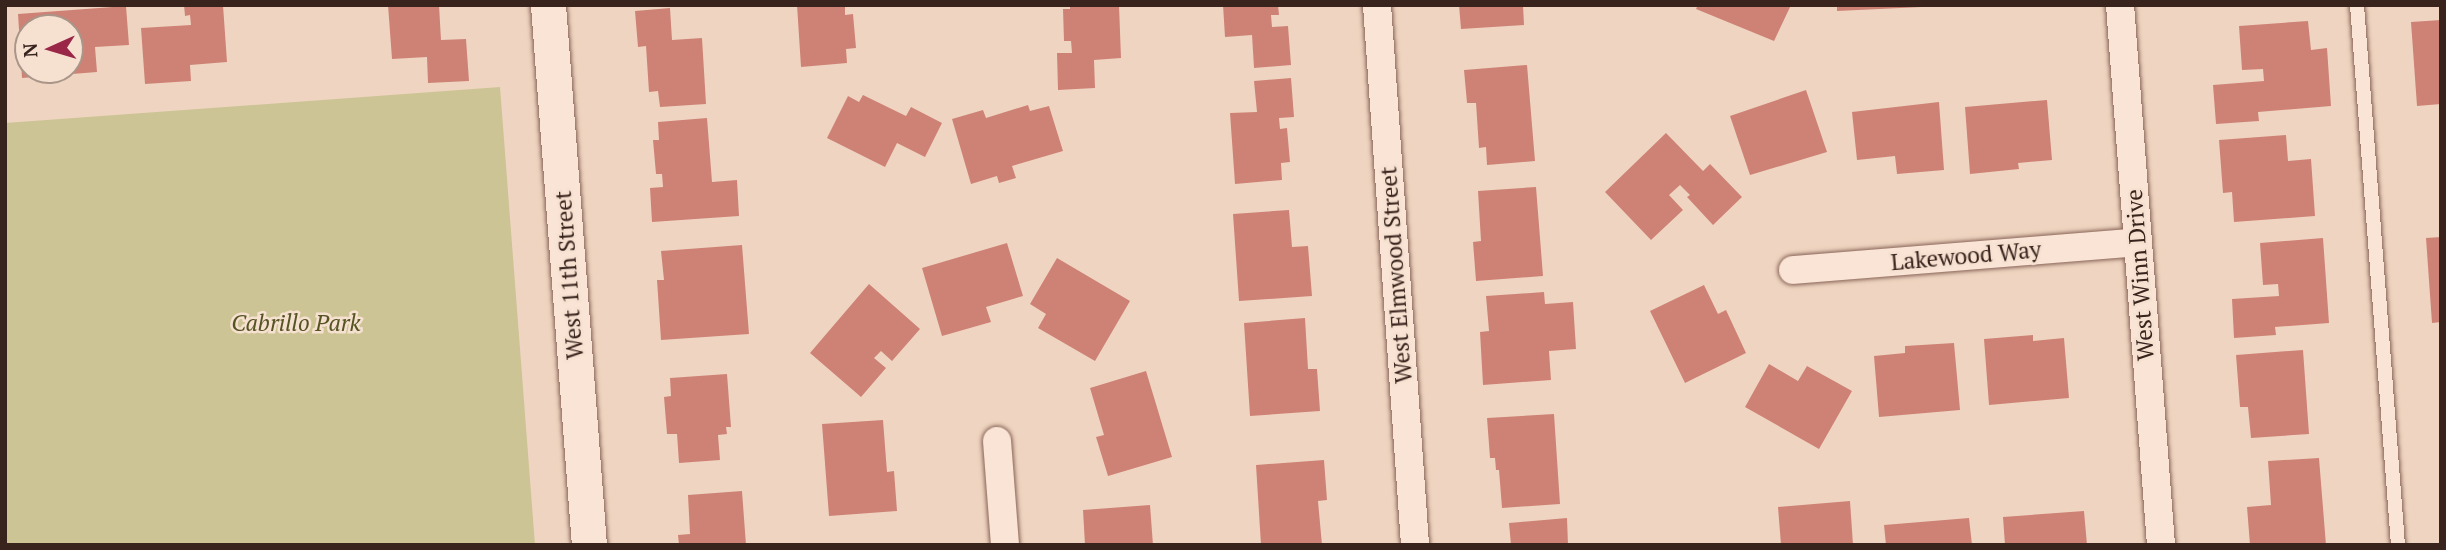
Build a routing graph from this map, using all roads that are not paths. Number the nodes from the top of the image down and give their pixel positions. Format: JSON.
{"nodes":[{"id":1,"x":548,"y":5,"type":"edge"},
{"id":2,"x":1377,"y":5,"type":"edge"},
{"id":3,"x":2120,"y":5,"type":"edge"},
{"id":4,"x":2357,"y":5,"type":"edge"},
{"id":5,"x":2138,"y":242,"type":"junction"},
{"id":6,"x":1793,"y":270,"type":"dead end"},
{"id":7,"x":997,"y":441,"type":"dead end"},
{"id":8,"x":589,"y":545,"type":"edge"},
{"id":9,"x":1005,"y":545,"type":"edge"},
{"id":10,"x":1415,"y":545,"type":"edge"},
{"id":11,"x":2161,"y":545,"type":"edge"},
{"id":12,"x":2398,"y":545,"type":"edge"}],
"edges":[{"from":1,"to":8,"type":"street","name":"West 11th Street"},
{"from":2,"to":10,"type":"street","name":"West Elmwood Street"},
{"from":3,"to":5,"type":"street","name":"West Winn Drive"},
{"from":4,"to":12,"type":"lane"},
{"from":5,"to":6,"type":"street","name":"Lakewood Way"},
{"from":5,"to":11,"type":"street","name":"West Winn Drive"},
{"from":7,"to":9,"type":"street"}]}
